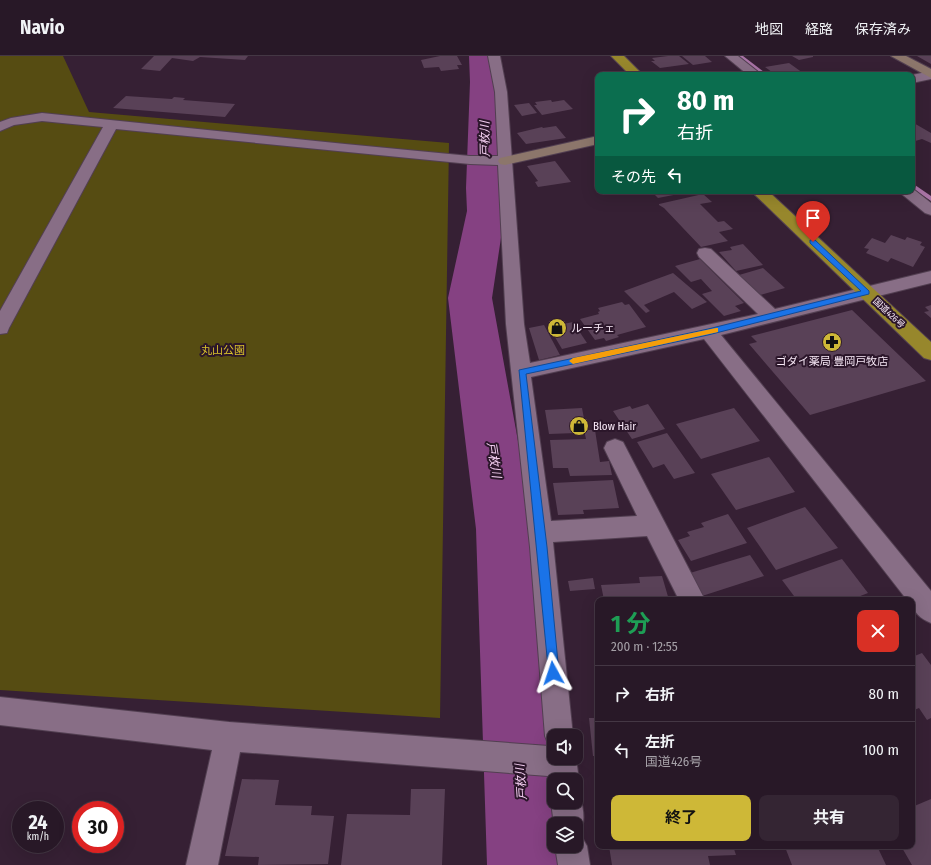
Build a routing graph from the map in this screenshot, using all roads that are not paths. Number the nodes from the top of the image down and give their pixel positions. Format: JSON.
{"nodes":[{"id":1,"x":494,"y":56,"type":"edge"},
{"id":2,"x":617,"y":56,"type":"edge"},
{"id":3,"x":731,"y":56,"type":"edge"},
{"id":4,"x":897,"y":56,"type":"edge"},
{"id":5,"x":634,"y":72,"type":"edge"},
{"id":6,"x":752,"y":72,"type":"edge"},
{"id":7,"x":931,"y":74,"type":"edge"},
{"id":8,"x":915,"y":78,"type":"edge"},
{"id":9,"x":111,"y":125,"type":"junction"},
{"id":10,"x":0,"y":127,"type":"edge"},
{"id":11,"x":595,"y":141,"type":"edge"},
{"id":12,"x":505,"y":161,"type":"junction"},
{"id":13,"x":762,"y":194,"type":"edge"},
{"id":14,"x":910,"y":194,"type":"edge"},
{"id":15,"x":931,"y":210,"type":"edge"},
{"id":16,"x":705,"y":253,"type":"dead end"},
{"id":17,"x":931,"y":277,"type":"edge"},
{"id":18,"x":866,"y":292,"type":"junction"},
{"id":19,"x":771,"y":316,"type":"junction"},
{"id":20,"x":0,"y":328,"type":"edge"},
{"id":21,"x":708,"y":332,"type":"junction"},
{"id":22,"x":931,"y":353,"type":"edge"},
{"id":23,"x":522,"y":372,"type":"junction"},
{"id":24,"x":615,"y":448,"type":"dead end"},
{"id":25,"x":654,"y":525,"type":"junction"},
{"id":26,"x":540,"y":532,"type":"junction"},
{"id":27,"x":691,"y":597,"type":"edge"},
{"id":28,"x":931,"y":611,"type":"edge"},
{"id":29,"x":0,"y":712,"type":"edge"},
{"id":30,"x":558,"y":729,"type":"edge"},
{"id":31,"x":229,"y":737,"type":"junction"},
{"id":32,"x":547,"y":758,"type":"edge"},
{"id":33,"x":572,"y":853,"type":"edge"},
{"id":34,"x":202,"y":865,"type":"edge"},
{"id":35,"x":574,"y":865,"type":"edge"}],
"edges":[{"from":1,"to":12,"type":"street"},
{"from":2,"to":5,"type":"highway"},
{"from":3,"to":6,"type":"street"},
{"from":4,"to":7,"type":"street"},
{"from":7,"to":8,"type":"street"},
{"from":9,"to":10,"type":"street"},
{"from":9,"to":12,"type":"street"},
{"from":9,"to":20,"type":"street"},
{"from":11,"to":12,"type":"street"},
{"from":12,"to":23,"type":"street"},
{"from":13,"to":18,"type":"highway","name":"国道426号"},
{"from":14,"to":15,"type":"street"},
{"from":16,"to":19,"type":"street"},
{"from":17,"to":18,"type":"street"},
{"from":18,"to":19,"type":"street"},
{"from":18,"to":22,"type":"highway","name":"国道426号"},
{"from":19,"to":21,"type":"street"},
{"from":21,"to":23,"type":"street"},
{"from":21,"to":28,"type":"street"},
{"from":23,"to":26,"type":"street"},
{"from":24,"to":25,"type":"street"},
{"from":25,"to":26,"type":"street"},
{"from":25,"to":27,"type":"street"},
{"from":26,"to":30,"type":"street"},
{"from":29,"to":31,"type":"street"},
{"from":31,"to":32,"type":"street"},
{"from":31,"to":34,"type":"street"},
{"from":33,"to":35,"type":"street"}]}
